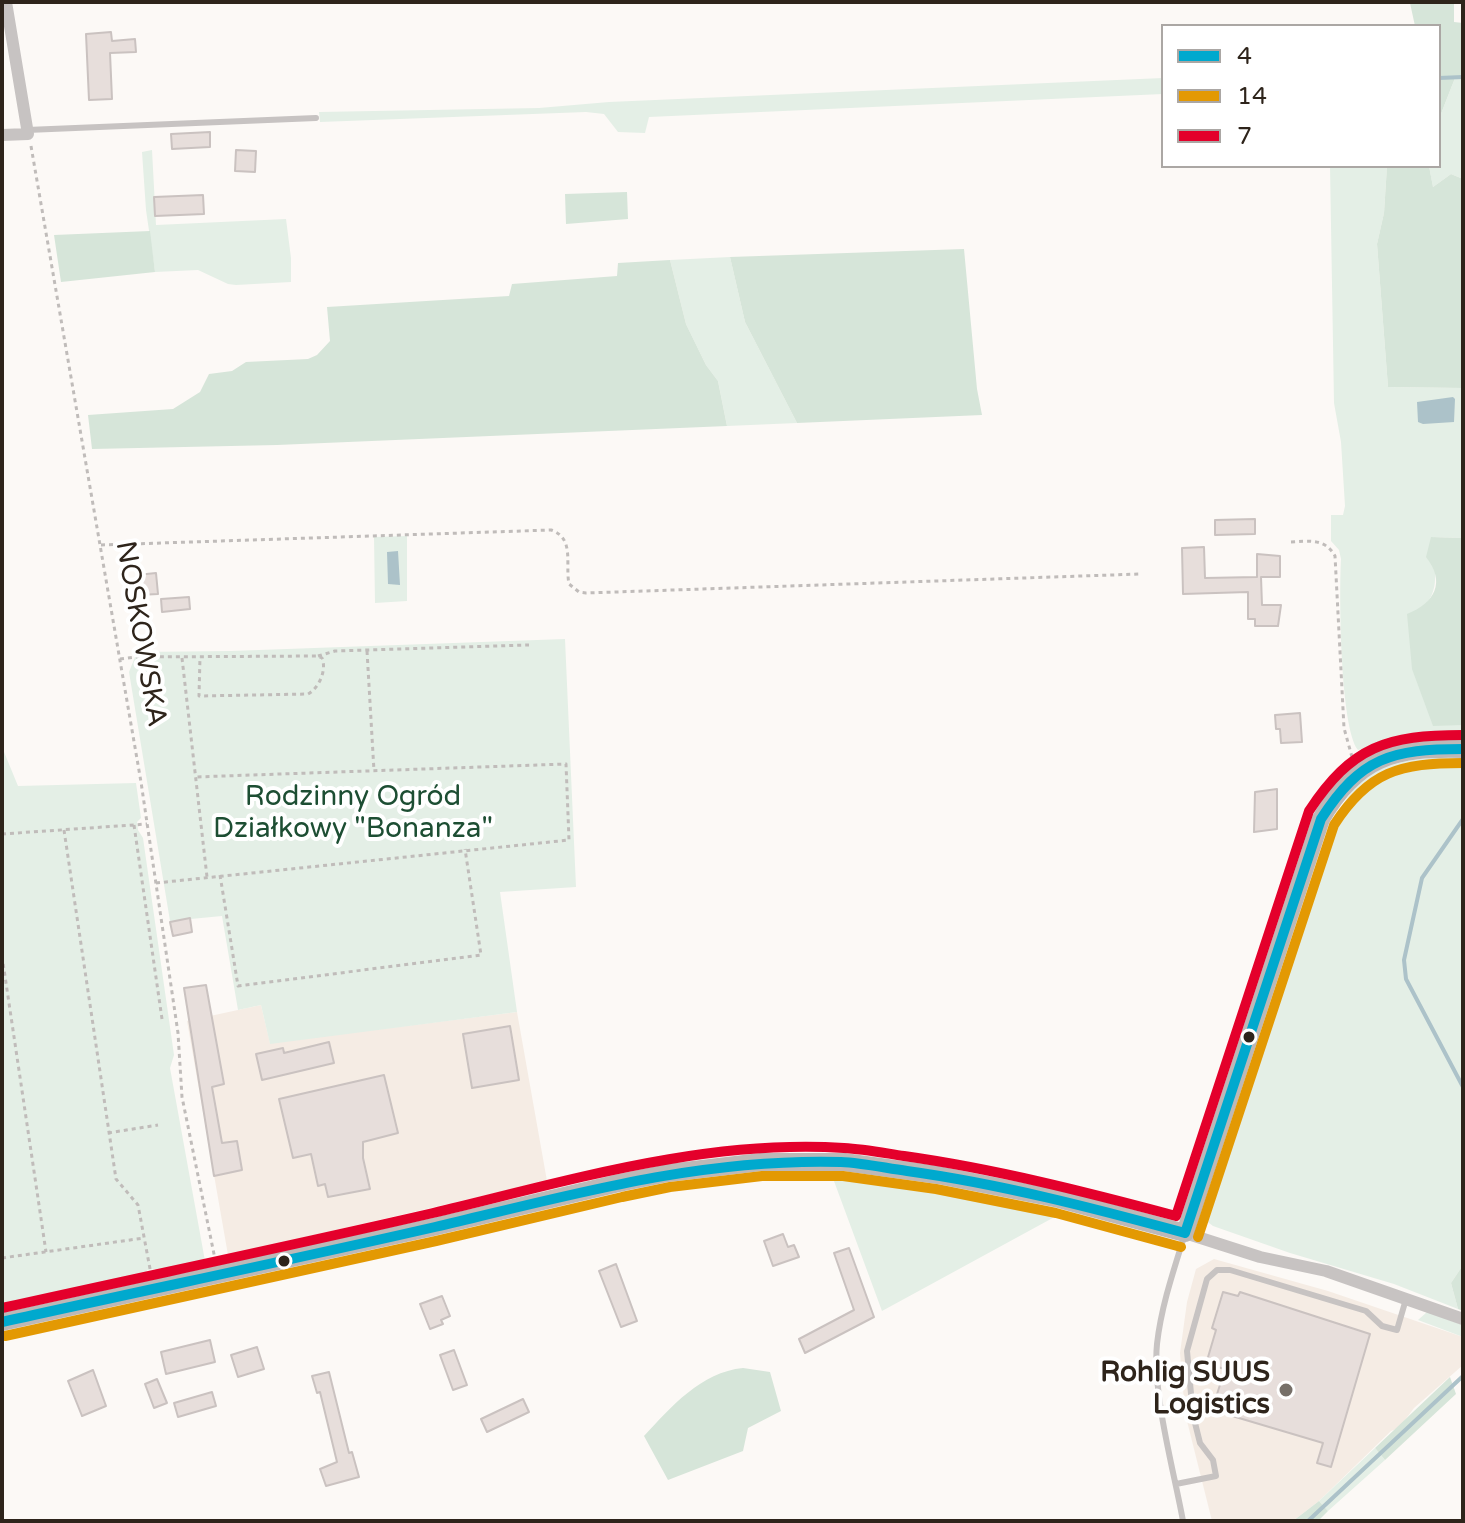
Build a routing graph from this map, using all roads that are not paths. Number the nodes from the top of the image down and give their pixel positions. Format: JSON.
{"nodes":[{"id":1,"x":6,"y":2,"type":"edge"},
{"id":2,"x":316,"y":118,"type":"dead end"},
{"id":3,"x":28,"y":132,"type":"junction"},
{"id":4,"x":2,"y":135,"type":"edge"},
{"id":5,"x":1463,"y":749,"type":"edge"},
{"id":6,"x":1185,"y":1233,"type":"junction"},
{"id":7,"x":1407,"y":1298,"type":"junction"},
{"id":8,"x":1463,"y":1319,"type":"edge"},
{"id":9,"x":2,"y":1322,"type":"edge"},
{"id":10,"x":1176,"y":1484,"type":"junction"},
{"id":11,"x":1183,"y":1521,"type":"edge"}],
"edges":[{"from":1,"to":3,"type":"street"},
{"from":2,"to":3,"type":"lane"},
{"from":3,"to":4,"type":"street"},
{"from":5,"to":6,"type":"street"},
{"from":6,"to":7,"type":"street"},
{"from":6,"to":9,"type":"street"},
{"from":6,"to":10,"type":"lane"},
{"from":7,"to":8,"type":"street"},
{"from":7,"to":10,"type":"lane"},
{"from":10,"to":11,"type":"lane"}]}
